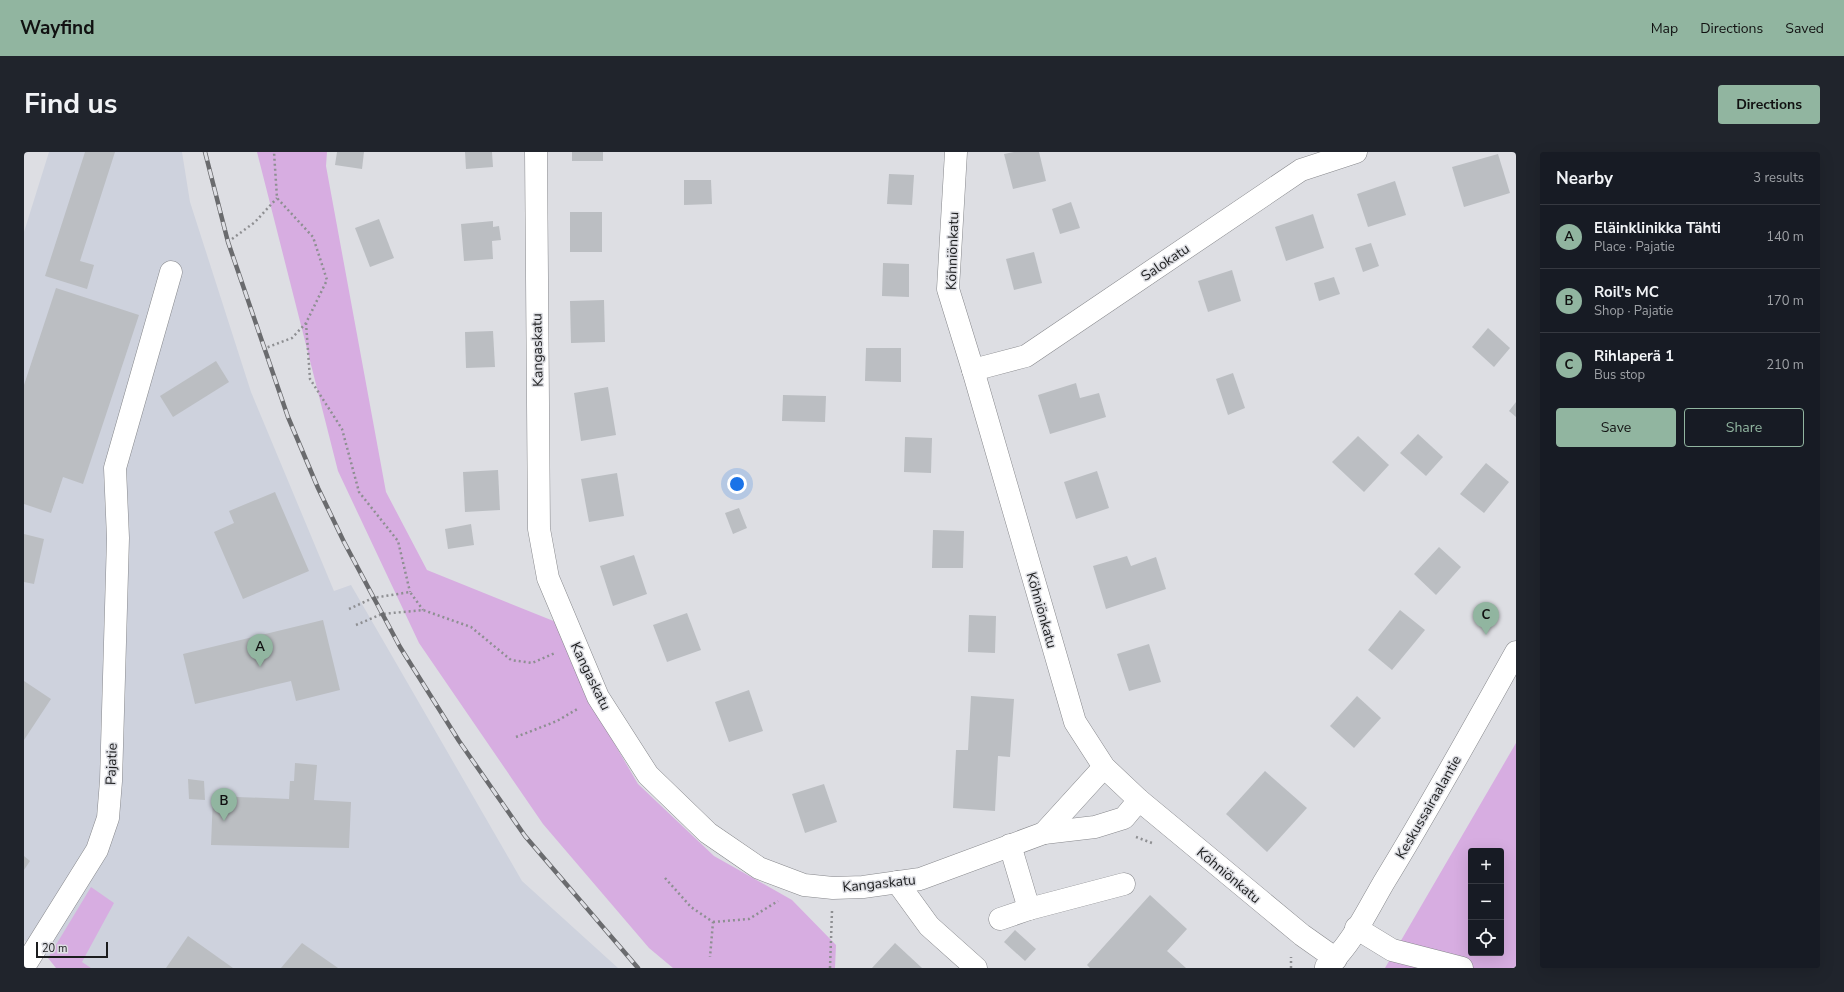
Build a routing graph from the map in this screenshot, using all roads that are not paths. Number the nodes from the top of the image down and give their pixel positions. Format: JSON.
{"nodes":[{"id":1,"x":536,"y":152,"type":"edge"},
{"id":2,"x":956,"y":152,"type":"edge"},
{"id":3,"x":1356,"y":152,"type":"edge"},
{"id":4,"x":171,"y":272,"type":"dead end"},
{"id":5,"x":973,"y":370,"type":"junction"},
{"id":6,"x":1516,"y":652,"type":"edge"},
{"id":7,"x":1104,"y":767,"type":"junction"},
{"id":8,"x":1139,"y":800,"type":"junction"},
{"id":9,"x":1044,"y":832,"type":"junction"},
{"id":10,"x":1010,"y":845,"type":"junction"},
{"id":11,"x":897,"y":882,"type":"junction"},
{"id":12,"x":1124,"y":884,"type":"dead end"},
{"id":13,"x":1029,"y":909,"type":"junction"},
{"id":14,"x":1000,"y":918,"type":"dead end"},
{"id":15,"x":1356,"y":928,"type":"junction"},
{"id":16,"x":1332,"y":965,"type":"edge"},
{"id":17,"x":24,"y":967,"type":"edge"},
{"id":18,"x":976,"y":968,"type":"edge"},
{"id":19,"x":1462,"y":968,"type":"edge"}],
"edges":[{"from":1,"to":11,"type":"street","name":"Kangaskatu"},
{"from":2,"to":5,"type":"street","name":"Köhniönkatu"},
{"from":3,"to":5,"type":"street","name":"Salokatu"},
{"from":4,"to":17,"type":"street","name":"Pajatie"},
{"from":5,"to":7,"type":"street","name":"Köhniönkatu"},
{"from":6,"to":15,"type":"street","name":"Keskussairaalantie"},
{"from":7,"to":8,"type":"street","name":"Köhniönkatu"},
{"from":7,"to":9,"type":"street","name":"Kangaskatu"},
{"from":8,"to":9,"type":"street","name":"Kangaskatu"},
{"from":8,"to":16,"type":"street","name":"Köhniönkatu"},
{"from":9,"to":10,"type":"street","name":"Kangaskatu"},
{"from":10,"to":11,"type":"street","name":"Kangaskatu"},
{"from":10,"to":13,"type":"street"},
{"from":11,"to":18,"type":"street"},
{"from":12,"to":13,"type":"street"},
{"from":13,"to":14,"type":"street"},
{"from":15,"to":16,"type":"street","name":"Keskussairaalantie"},
{"from":15,"to":19,"type":"street"}]}
